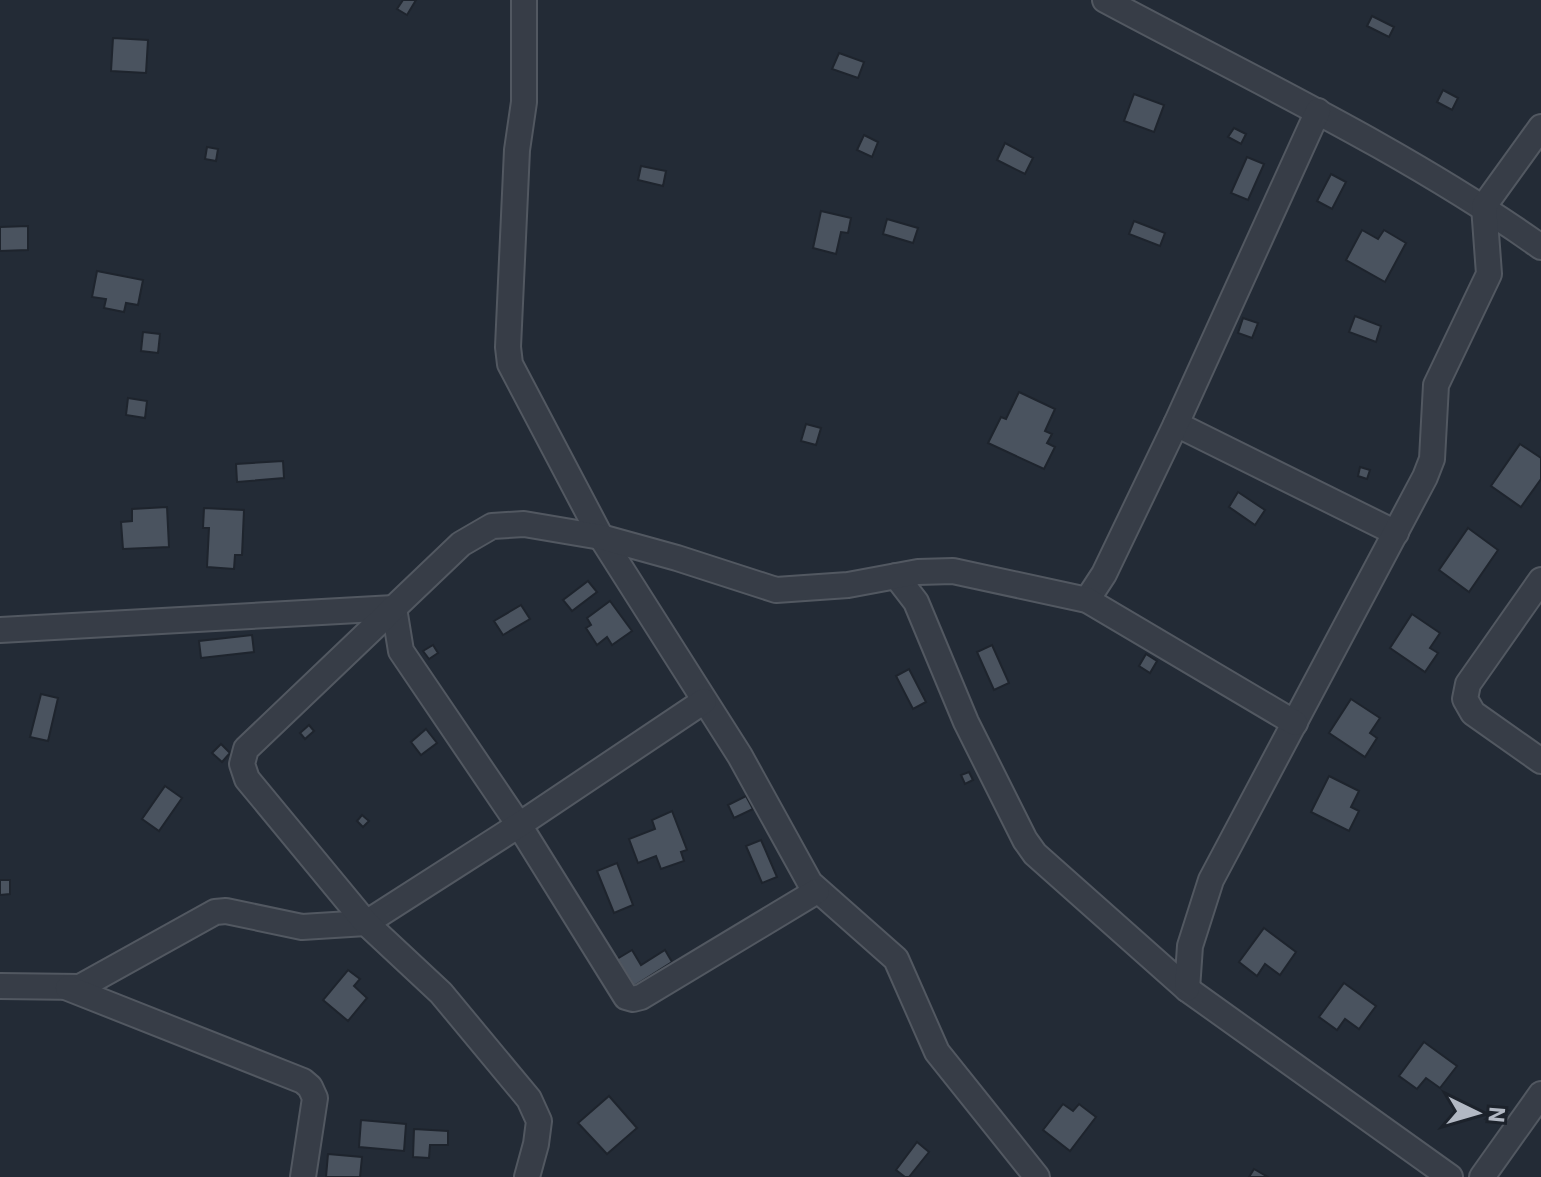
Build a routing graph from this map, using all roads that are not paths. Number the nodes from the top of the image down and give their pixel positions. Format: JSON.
{"nodes":[{"id":1,"x":524,"y":0,"type":"edge"},
{"id":2,"x":1105,"y":0,"type":"edge"},
{"id":3,"x":1318,"y":111,"type":"junction"},
{"id":4,"x":1541,"y":127,"type":"edge"},
{"id":5,"x":1484,"y":206,"type":"junction"},
{"id":6,"x":1541,"y":247,"type":"edge"},
{"id":7,"x":1176,"y":424,"type":"junction"},
{"id":8,"x":1396,"y":533,"type":"junction"},
{"id":9,"x":601,"y":537,"type":"junction"},
{"id":10,"x":896,"y":576,"type":"junction"},
{"id":11,"x":1541,"y":580,"type":"edge"},
{"id":12,"x":1087,"y":600,"type":"junction"},
{"id":13,"x":394,"y":608,"type":"junction"},
{"id":14,"x":0,"y":630,"type":"edge"},
{"id":15,"x":704,"y":701,"type":"junction"},
{"id":16,"x":1295,"y":723,"type":"junction"},
{"id":17,"x":1541,"y":761,"type":"edge"},
{"id":18,"x":519,"y":825,"type":"junction"},
{"id":19,"x":817,"y":891,"type":"junction"},
{"id":20,"x":366,"y":923,"type":"junction"},
{"id":21,"x":0,"y":986,"type":"edge"},
{"id":22,"x":68,"y":988,"type":"junction"},
{"id":23,"x":1187,"y":989,"type":"junction"},
{"id":24,"x":1541,"y":1094,"type":"edge"},
{"id":25,"x":303,"y":1177,"type":"edge"},
{"id":26,"x":527,"y":1177,"type":"edge"},
{"id":27,"x":1037,"y":1177,"type":"edge"},
{"id":28,"x":1450,"y":1177,"type":"edge"},
{"id":29,"x":1482,"y":1177,"type":"edge"}],
"edges":[{"from":1,"to":9,"type":"street"},
{"from":2,"to":3,"type":"street"},
{"from":3,"to":5,"type":"street"},
{"from":3,"to":7,"type":"street"},
{"from":4,"to":5,"type":"street"},
{"from":5,"to":6,"type":"street"},
{"from":5,"to":8,"type":"street"},
{"from":7,"to":8,"type":"street"},
{"from":7,"to":12,"type":"street"},
{"from":8,"to":16,"type":"street"},
{"from":9,"to":10,"type":"street"},
{"from":9,"to":13,"type":"street"},
{"from":9,"to":15,"type":"street"},
{"from":10,"to":12,"type":"street"},
{"from":10,"to":23,"type":"street"},
{"from":11,"to":17,"type":"street"},
{"from":12,"to":16,"type":"street"},
{"from":13,"to":14,"type":"street"},
{"from":13,"to":18,"type":"street"},
{"from":13,"to":20,"type":"street"},
{"from":15,"to":18,"type":"street"},
{"from":15,"to":19,"type":"street"},
{"from":16,"to":23,"type":"street"},
{"from":18,"to":19,"type":"street"},
{"from":18,"to":20,"type":"street"},
{"from":19,"to":27,"type":"street"},
{"from":20,"to":22,"type":"street"},
{"from":20,"to":26,"type":"street"},
{"from":21,"to":22,"type":"street"},
{"from":22,"to":25,"type":"street"},
{"from":23,"to":28,"type":"street"},
{"from":24,"to":29,"type":"street"}]}
